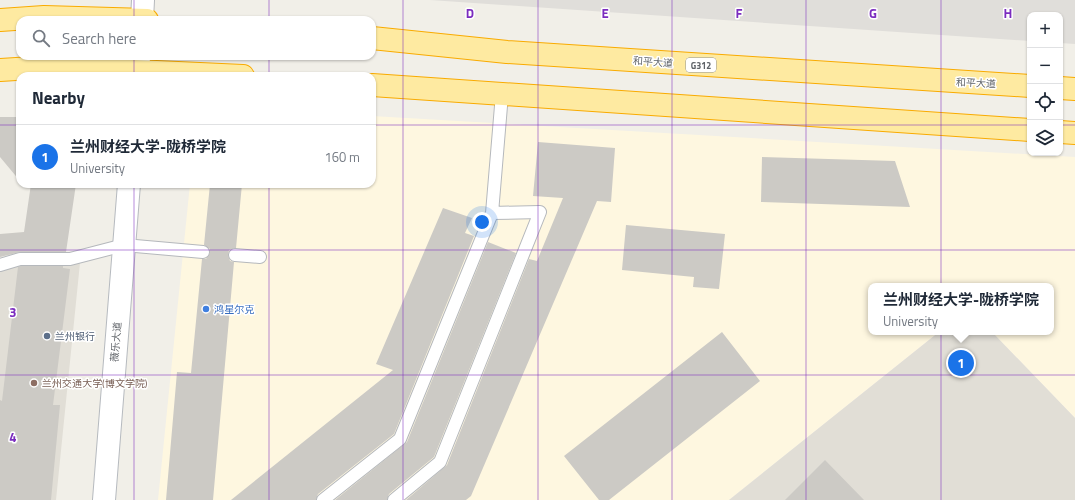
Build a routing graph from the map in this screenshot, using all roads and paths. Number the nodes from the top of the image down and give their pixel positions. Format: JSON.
{"nodes":[{"id":1,"x":144,"y":0,"type":"edge"},
{"id":2,"x":142,"y":16,"type":"edge"},
{"id":3,"x":16,"y":19,"type":"edge"},
{"id":4,"x":0,"y":20,"type":"edge"},
{"id":5,"x":376,"y":38,"type":"edge"},
{"id":6,"x":138,"y":68,"type":"edge"},
{"id":7,"x":0,"y":70,"type":"edge"},
{"id":8,"x":190,"y":72,"type":"edge"},
{"id":9,"x":376,"y":85,"type":"edge"},
{"id":10,"x":1027,"y":86,"type":"edge"},
{"id":11,"x":1063,"y":88,"type":"edge"},
{"id":12,"x":1075,"y":89,"type":"edge"},
{"id":13,"x":502,"y":94,"type":"junction"},
{"id":14,"x":1027,"y":130,"type":"edge"},
{"id":15,"x":1063,"y":132,"type":"edge"},
{"id":16,"x":1075,"y":133,"type":"edge"},
{"id":17,"x":129,"y":188,"type":"edge"},
{"id":18,"x":492,"y":213,"type":"junction"},
{"id":19,"x":124,"y":245,"type":"junction"},
{"id":20,"x":203,"y":252,"type":"dead end"},
{"id":21,"x":235,"y":255,"type":"dead end"},
{"id":22,"x":260,"y":257,"type":"dead end"},
{"id":23,"x":0,"y":265,"type":"edge"},
{"id":24,"x":104,"y":500,"type":"edge"},
{"id":25,"x":323,"y":500,"type":"edge"},
{"id":26,"x":394,"y":500,"type":"edge"}],
"edges":[{"from":1,"to":2,"type":"main road"},
{"from":3,"to":4,"type":"highway"},
{"from":5,"to":10,"type":"highway","name":"和平大道","number":"G312"},
{"from":6,"to":7,"type":"highway"},
{"from":6,"to":8,"type":"highway"},
{"from":9,"to":13,"type":"highway"},
{"from":11,"to":12,"type":"highway"},
{"from":13,"to":14,"type":"highway"},
{"from":13,"to":18,"type":"lane"},
{"from":15,"to":16,"type":"highway"},
{"from":17,"to":19,"type":"main road","name":"薇乐大道"},
{"from":18,"to":25,"type":"lane"},
{"from":18,"to":26,"type":"lane"},
{"from":19,"to":20,"type":"lane"},
{"from":19,"to":23,"type":"lane"},
{"from":19,"to":24,"type":"main road","name":"薇乐大道"},
{"from":21,"to":22,"type":"lane"}]}
